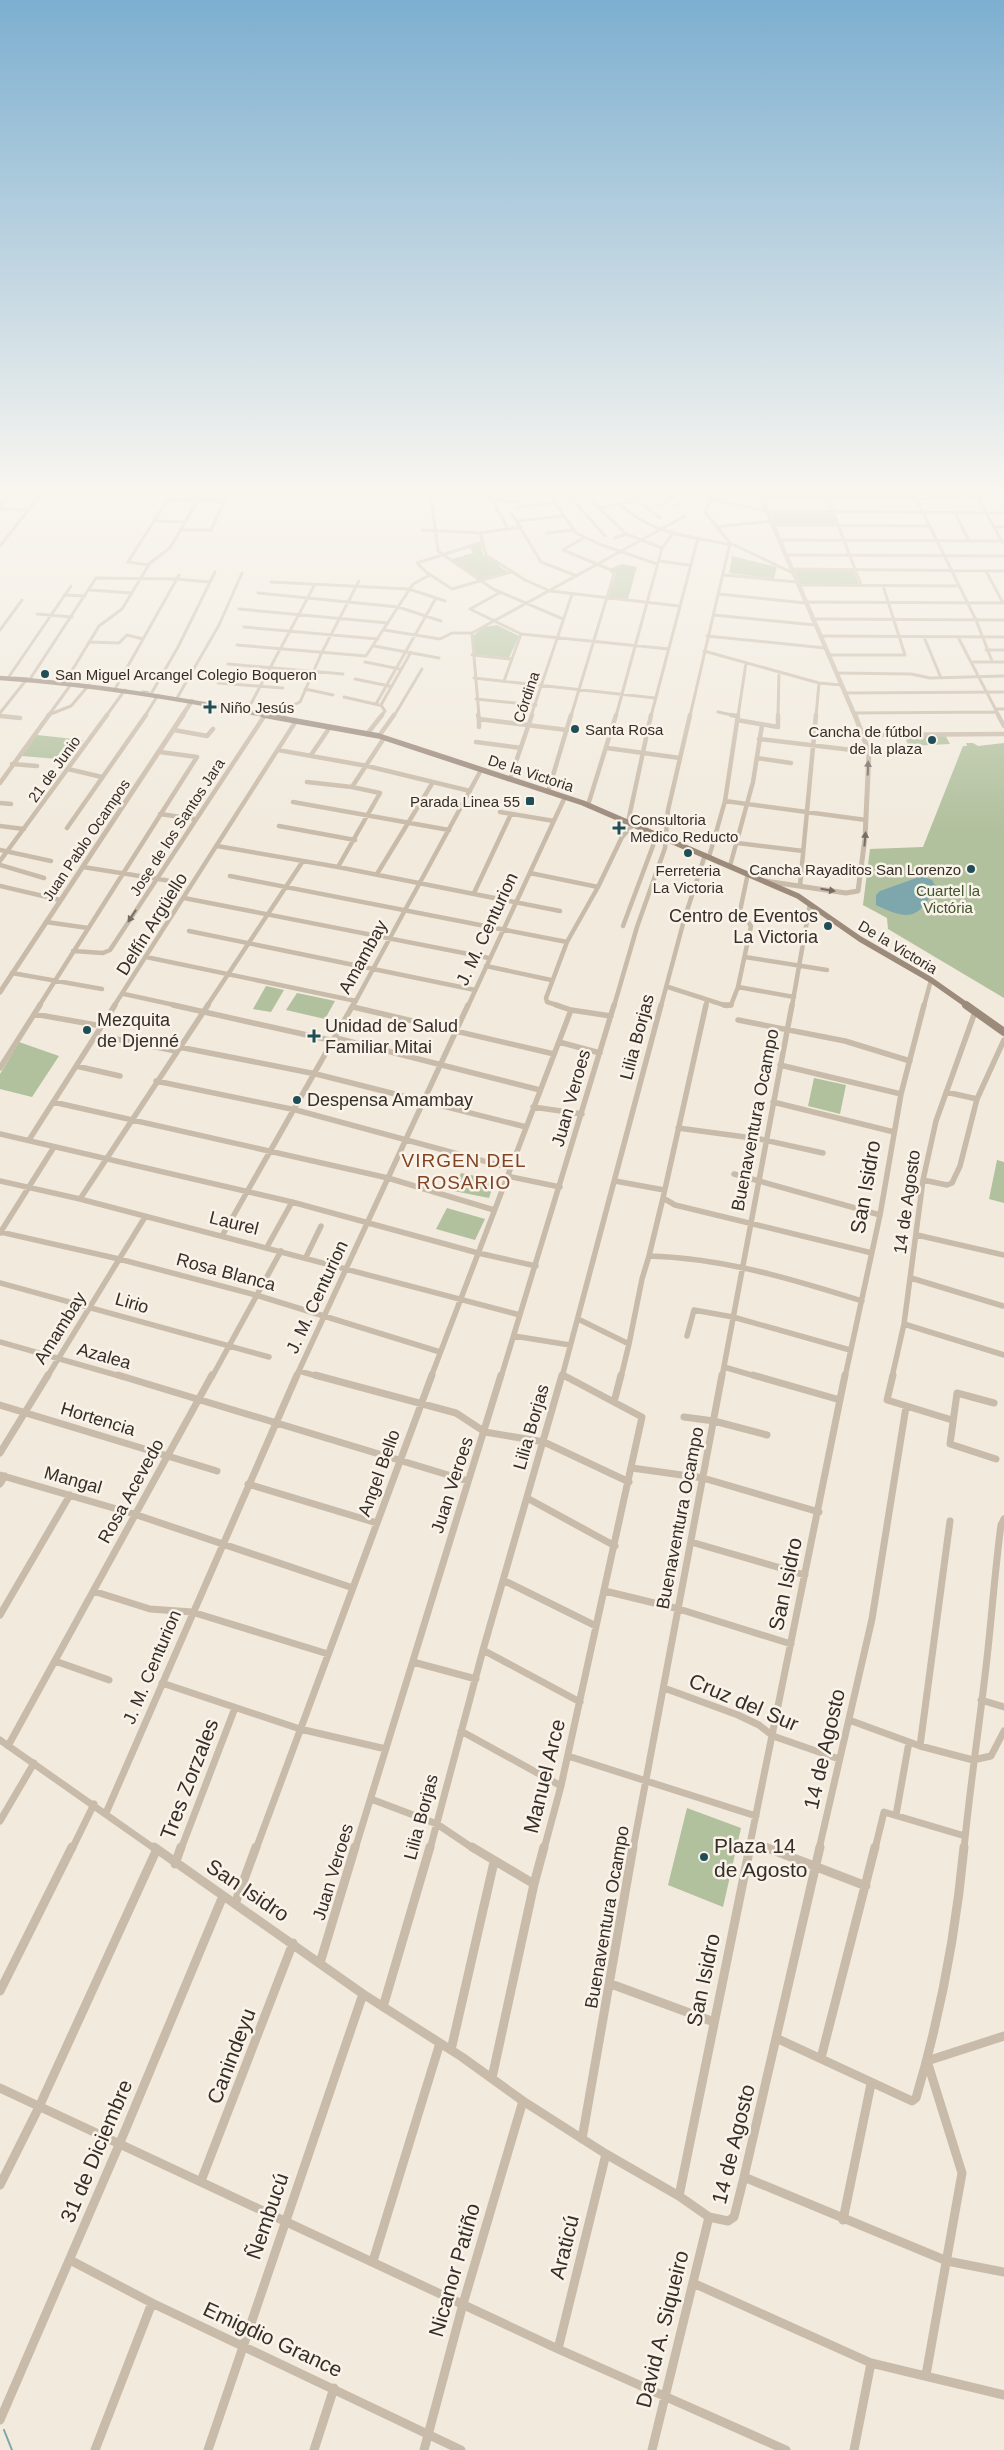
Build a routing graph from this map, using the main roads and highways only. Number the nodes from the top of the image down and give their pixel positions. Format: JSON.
{"nodes":[{"id":1,"x":0,"y":678,"type":"edge"},
{"id":2,"x":1004,"y":1032,"type":"edge"}],
"edges":[{"from":1,"to":2,"type":"main road","name":"De la Victoria"}]}
